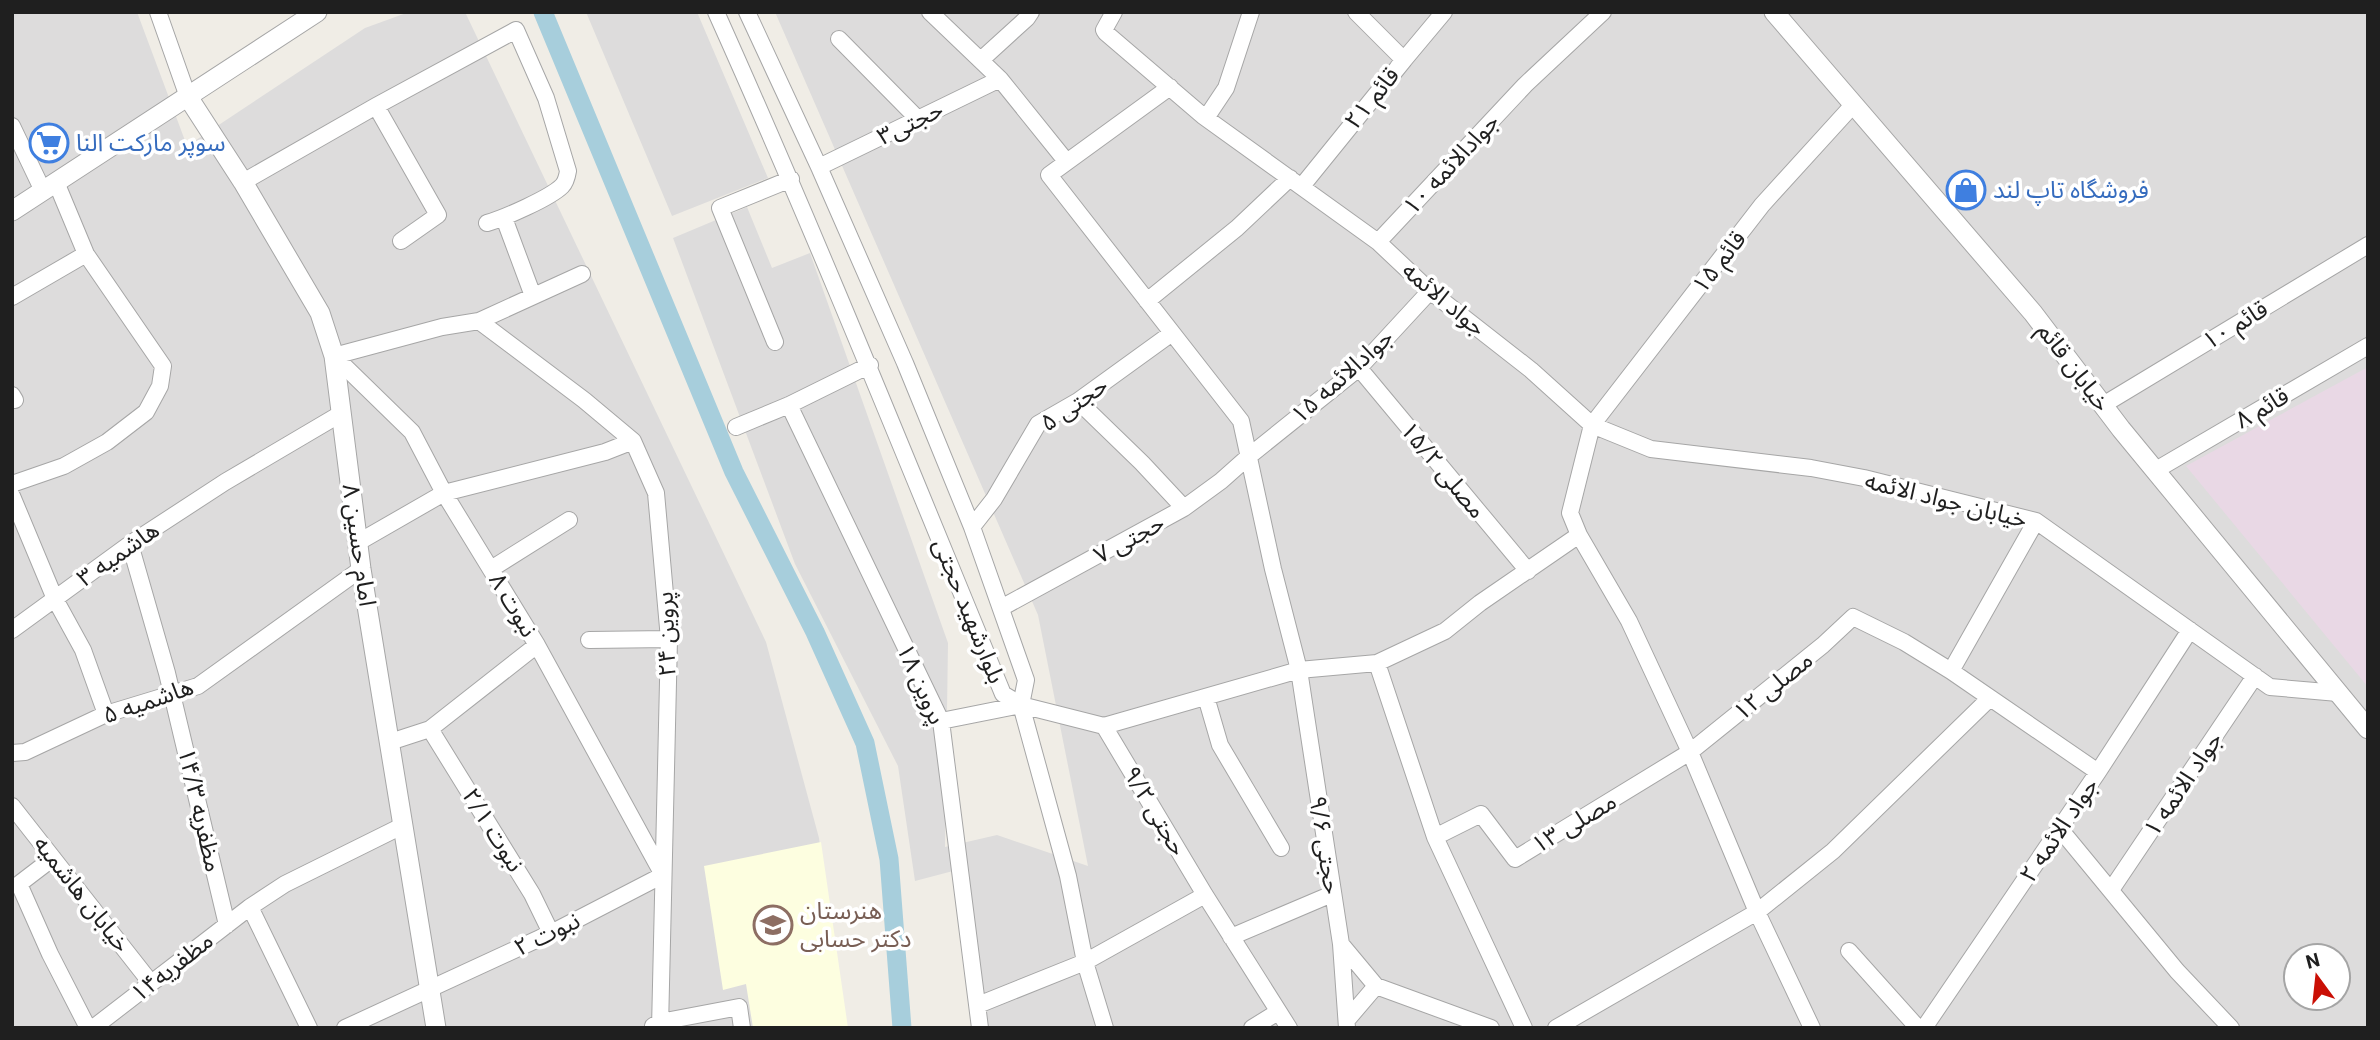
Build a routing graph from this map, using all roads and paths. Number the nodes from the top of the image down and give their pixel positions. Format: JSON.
{"nodes":[{"id":1,"x":158,"y":12,"type":"edge"},
{"id":2,"x":317,"y":12,"type":"edge"},
{"id":3,"x":716,"y":12,"type":"edge"},
{"id":4,"x":747,"y":12,"type":"edge"},
{"id":5,"x":930,"y":12,"type":"edge"},
{"id":6,"x":1031,"y":12,"type":"edge"},
{"id":7,"x":1114,"y":12,"type":"edge"},
{"id":8,"x":1251,"y":12,"type":"edge"},
{"id":9,"x":1356,"y":12,"type":"edge"},
{"id":10,"x":1444,"y":12,"type":"edge"},
{"id":11,"x":1603,"y":12,"type":"edge"},
{"id":12,"x":1774,"y":12,"type":"edge"},
{"id":13,"x":839,"y":39,"type":"dead end"},
{"id":14,"x":982,"y":59,"type":"junction"},
{"id":15,"x":1404,"y":60,"type":"junction"},
{"id":16,"x":1000,"y":79,"type":"junction"},
{"id":17,"x":1170,"y":87,"type":"junction"},
{"id":18,"x":188,"y":96,"type":"junction"},
{"id":19,"x":1853,"y":105,"type":"junction"},
{"id":20,"x":376,"y":106,"type":"junction"},
{"id":21,"x":1206,"y":118,"type":"junction"},
{"id":22,"x":918,"y":119,"type":"junction"},
{"id":23,"x":12,"y":126,"type":"edge"},
{"id":24,"x":1066,"y":161,"type":"junction"},
{"id":25,"x":819,"y":167,"type":"junction"},
{"id":26,"x":791,"y":179,"type":"junction"},
{"id":27,"x":243,"y":182,"type":"junction"},
{"id":28,"x":1296,"y":182,"type":"junction"},
{"id":29,"x":50,"y":186,"type":"junction"},
{"id":30,"x":12,"y":211,"type":"edge"},
{"id":31,"x":504,"y":218,"type":"junction"},
{"id":32,"x":487,"y":223,"type":"dead end"},
{"id":33,"x":401,"y":241,"type":"dead end"},
{"id":34,"x":1378,"y":243,"type":"junction"},
{"id":35,"x":2368,"y":245,"type":"edge"},
{"id":36,"x":86,"y":254,"type":"junction"},
{"id":37,"x":582,"y":274,"type":"dead end"},
{"id":38,"x":1430,"y":290,"type":"junction"},
{"id":39,"x":533,"y":296,"type":"junction"},
{"id":40,"x":12,"y":297,"type":"edge"},
{"id":41,"x":1147,"y":301,"type":"junction"},
{"id":42,"x":479,"y":321,"type":"junction"},
{"id":43,"x":1172,"y":333,"type":"junction"},
{"id":44,"x":775,"y":342,"type":"dead end"},
{"id":45,"x":2368,"y":345,"type":"edge"},
{"id":46,"x":334,"y":356,"type":"junction"},
{"id":47,"x":870,"y":365,"type":"junction"},
{"id":48,"x":1359,"y":368,"type":"junction"},
{"id":49,"x":1078,"y":401,"type":"junction"},
{"id":50,"x":789,"y":405,"type":"junction"},
{"id":51,"x":2103,"y":405,"type":"junction"},
{"id":52,"x":342,"y":413,"type":"junction"},
{"id":53,"x":1592,"y":425,"type":"junction"},
{"id":54,"x":736,"y":427,"type":"dead end"},
{"id":55,"x":633,"y":441,"type":"junction"},
{"id":56,"x":1248,"y":457,"type":"junction"},
{"id":57,"x":2156,"y":470,"type":"junction"},
{"id":58,"x":12,"y":485,"type":"edge"},
{"id":59,"x":444,"y":493,"type":"junction"},
{"id":60,"x":12,"y":496,"type":"edge"},
{"id":61,"x":1184,"y":508,"type":"junction"},
{"id":62,"x":569,"y":520,"type":"dead end"},
{"id":63,"x":2036,"y":521,"type":"junction"},
{"id":64,"x":972,"y":527,"type":"junction"},
{"id":65,"x":1579,"y":535,"type":"junction"},
{"id":66,"x":358,"y":543,"type":"junction"},
{"id":67,"x":130,"y":544,"type":"junction"},
{"id":68,"x":361,"y":569,"type":"junction"},
{"id":69,"x":491,"y":569,"type":"junction"},
{"id":70,"x":1528,"y":571,"type":"junction"},
{"id":71,"x":55,"y":599,"type":"junction"},
{"id":72,"x":1001,"y":608,"type":"junction"},
{"id":73,"x":12,"y":630,"type":"edge"},
{"id":74,"x":2190,"y":630,"type":"junction"},
{"id":75,"x":669,"y":639,"type":"junction"},
{"id":76,"x":589,"y":640,"type":"dead end"},
{"id":77,"x":537,"y":645,"type":"junction"},
{"id":78,"x":1377,"y":663,"type":"junction"},
{"id":79,"x":1299,"y":670,"type":"junction"},
{"id":80,"x":1951,"y":671,"type":"junction"},
{"id":81,"x":2255,"y":677,"type":"junction"},
{"id":82,"x":2338,"y":693,"type":"junction"},
{"id":83,"x":172,"y":694,"type":"junction"},
{"id":84,"x":1206,"y":697,"type":"junction"},
{"id":85,"x":1990,"y":698,"type":"junction"},
{"id":86,"x":1021,"y":705,"type":"junction"},
{"id":87,"x":106,"y":714,"type":"junction"},
{"id":88,"x":941,"y":721,"type":"junction"},
{"id":89,"x":1104,"y":726,"type":"junction"},
{"id":90,"x":430,"y":729,"type":"junction"},
{"id":91,"x":2368,"y":729,"type":"edge"},
{"id":92,"x":390,"y":742,"type":"junction"},
{"id":93,"x":1690,"y":752,"type":"junction"},
{"id":94,"x":12,"y":753,"type":"edge"},
{"id":95,"x":2098,"y":772,"type":"junction"},
{"id":96,"x":12,"y":806,"type":"edge"},
{"id":97,"x":404,"y":825,"type":"junction"},
{"id":98,"x":2060,"y":829,"type":"junction"},
{"id":99,"x":1435,"y":836,"type":"junction"},
{"id":100,"x":1281,"y":848,"type":"dead end"},
{"id":101,"x":53,"y":858,"type":"junction"},
{"id":102,"x":663,"y":875,"type":"junction"},
{"id":103,"x":2111,"y":891,"type":"junction"},
{"id":104,"x":1332,"y":894,"type":"junction"},
{"id":105,"x":1205,"y":895,"type":"junction"},
{"id":106,"x":250,"y":906,"type":"junction"},
{"id":107,"x":1757,"y":912,"type":"junction"},
{"id":108,"x":227,"y":925,"type":"junction"},
{"id":109,"x":551,"y":933,"type":"junction"},
{"id":110,"x":1231,"y":937,"type":"junction"},
{"id":111,"x":1341,"y":944,"type":"junction"},
{"id":112,"x":1849,"y":951,"type":"dead end"},
{"id":113,"x":1085,"y":962,"type":"junction"},
{"id":114,"x":151,"y":983,"type":"junction"},
{"id":115,"x":1376,"y":986,"type":"junction"},
{"id":116,"x":429,"y":989,"type":"junction"},
{"id":117,"x":978,"y":1005,"type":"junction"},
{"id":118,"x":1278,"y":1012,"type":"junction"},
{"id":119,"x":1347,"y":1024,"type":"edge"},
{"id":120,"x":657,"y":1026,"type":"edge"},
{"id":121,"x":88,"y":1028,"type":"edge"},
{"id":122,"x":93,"y":1028,"type":"edge"},
{"id":123,"x":309,"y":1028,"type":"edge"},
{"id":124,"x":345,"y":1028,"type":"edge"},
{"id":125,"x":436,"y":1028,"type":"edge"},
{"id":126,"x":742,"y":1028,"type":"edge"},
{"id":127,"x":980,"y":1028,"type":"edge"},
{"id":128,"x":1105,"y":1028,"type":"edge"},
{"id":129,"x":1252,"y":1028,"type":"edge"},
{"id":130,"x":1289,"y":1028,"type":"edge"},
{"id":131,"x":1490,"y":1028,"type":"edge"},
{"id":132,"x":1524,"y":1028,"type":"edge"},
{"id":133,"x":1556,"y":1028,"type":"edge"},
{"id":134,"x":1812,"y":1028,"type":"edge"},
{"id":135,"x":1918,"y":1028,"type":"edge"},
{"id":136,"x":1924,"y":1028,"type":"edge"},
{"id":137,"x":2231,"y":1028,"type":"edge"}],
"edges":[{"from":1,"to":18,"type":"street"},
{"from":2,"to":18,"type":"street"},
{"from":3,"to":26,"type":"street","name":"بلوارشهید حجتی"},
{"from":4,"to":25,"type":"street","name":"بلوارشهید حجتی"},
{"from":5,"to":14,"type":"street"},
{"from":6,"to":14,"type":"street"},
{"from":7,"to":17,"type":"street","name":"جواد الائمه"},
{"from":8,"to":21,"type":"street"},
{"from":9,"to":15,"type":"street"},
{"from":10,"to":15,"type":"street","name":"قائم ۲۱"},
{"from":11,"to":34,"type":"street","name":"جوادالائمه ۱۰"},
{"from":12,"to":19,"type":"street","name":"خیابان قائم"},
{"from":13,"to":22,"type":"street"},
{"from":14,"to":16,"type":"street"},
{"from":15,"to":28,"type":"street","name":"قائم ۲۱"},
{"from":16,"to":22,"type":"street","name":"حجتی۳"},
{"from":16,"to":24,"type":"street"},
{"from":17,"to":21,"type":"street","name":"جواد الائمه"},
{"from":17,"to":24,"type":"street"},
{"from":18,"to":27,"type":"street","name":"امام حسین ۸"},
{"from":18,"to":29,"type":"street"},
{"from":19,"to":51,"type":"street","name":"خیابان قائم"},
{"from":19,"to":53,"type":"street","name":"قائم ۱۵"},
{"from":20,"to":27,"type":"street"},
{"from":20,"to":31,"type":"street"},
{"from":20,"to":33,"type":"street"},
{"from":21,"to":28,"type":"street","name":"جواد الائمه"},
{"from":22,"to":25,"type":"street","name":"حجتی۳"},
{"from":23,"to":29,"type":"street"},
{"from":24,"to":41,"type":"street","name":"حجتی ۹/۶"},
{"from":25,"to":64,"type":"street","name":"بلوارشهید حجتی"},
{"from":26,"to":44,"type":"street"},
{"from":26,"to":47,"type":"street","name":"بلوارشهید حجتی"},
{"from":27,"to":46,"type":"street","name":"امام حسین ۸"},
{"from":28,"to":34,"type":"street","name":"جواد الائمه"},
{"from":28,"to":41,"type":"street","name":"قائم ۲۱"},
{"from":29,"to":30,"type":"street"},
{"from":29,"to":36,"type":"street"},
{"from":31,"to":32,"type":"street"},
{"from":31,"to":39,"type":"street"},
{"from":34,"to":38,"type":"street","name":"جواد الائمه"},
{"from":35,"to":51,"type":"street","name":"قائم ۱۰"},
{"from":36,"to":40,"type":"street"},
{"from":36,"to":58,"type":"street"},
{"from":37,"to":39,"type":"street"},
{"from":38,"to":48,"type":"street","name":"جوادالائمه ۱۵"},
{"from":38,"to":53,"type":"street","name":"جواد الائمه"},
{"from":39,"to":42,"type":"street"},
{"from":41,"to":43,"type":"street","name":"حجتی ۹/۶"},
{"from":42,"to":46,"type":"street"},
{"from":42,"to":55,"type":"street","name":"پروین ۲۴"},
{"from":43,"to":49,"type":"street","name":"حجتی ۵"},
{"from":43,"to":56,"type":"street","name":"حجتی ۹/۶"},
{"from":45,"to":57,"type":"street","name":"قائم ۸"},
{"from":46,"to":52,"type":"street","name":"امام حسین ۸"},
{"from":46,"to":59,"type":"street","name":"نبوت ۸"},
{"from":47,"to":50,"type":"street"},
{"from":47,"to":86,"type":"street","name":"بلوارشهید حجتی"},
{"from":48,"to":56,"type":"street","name":"جوادالائمه ۱۵"},
{"from":48,"to":70,"type":"street","name":"مصلی ۱۵/۲"},
{"from":49,"to":61,"type":"street"},
{"from":49,"to":64,"type":"street","name":"حجتی ۵"},
{"from":50,"to":54,"type":"street"},
{"from":50,"to":88,"type":"street","name":"پروین ۱۸"},
{"from":51,"to":57,"type":"street","name":"خیابان قائم"},
{"from":52,"to":66,"type":"street","name":"امام حسین ۸"},
{"from":52,"to":67,"type":"street","name":"هاشمیه ۳"},
{"from":53,"to":63,"type":"street","name":"خیابان جواد الائمه"},
{"from":53,"to":65,"type":"street"},
{"from":55,"to":59,"type":"street"},
{"from":55,"to":75,"type":"street","name":"پروین ۲۴"},
{"from":56,"to":61,"type":"street","name":"حجتی ۷"},
{"from":56,"to":79,"type":"street","name":"حجتی ۹/۶"},
{"from":57,"to":82,"type":"street","name":"خیابان قائم"},
{"from":59,"to":66,"type":"street"},
{"from":59,"to":69,"type":"street","name":"نبوت ۸"},
{"from":60,"to":71,"type":"street"},
{"from":61,"to":72,"type":"street","name":"حجتی ۷"},
{"from":62,"to":69,"type":"street"},
{"from":63,"to":74,"type":"street","name":"خیابان جواد الائمه"},
{"from":63,"to":80,"type":"street"},
{"from":64,"to":72,"type":"street","name":"بلوارشهید حجتی"},
{"from":65,"to":70,"type":"street"},
{"from":65,"to":93,"type":"street"},
{"from":66,"to":68,"type":"street","name":"امام حسین ۸"},
{"from":67,"to":71,"type":"street","name":"هاشمیه ۳"},
{"from":67,"to":83,"type":"street","name":"مظفریه ۱۴/۳"},
{"from":68,"to":83,"type":"street","name":"هاشمیه ۵"},
{"from":68,"to":92,"type":"street","name":"امام حسین ۸"},
{"from":69,"to":77,"type":"street","name":"نبوت ۸"},
{"from":70,"to":78,"type":"street"},
{"from":71,"to":73,"type":"street","name":"هاشمیه ۳"},
{"from":71,"to":87,"type":"street"},
{"from":72,"to":86,"type":"street","name":"بلوارشهید حجتی"},
{"from":74,"to":81,"type":"street","name":"خیابان جواد الائمه"},
{"from":74,"to":95,"type":"street","name":"جواد الائمه ۲"},
{"from":75,"to":76,"type":"street"},
{"from":75,"to":102,"type":"street","name":"پروین ۲۴"},
{"from":77,"to":90,"type":"street"},
{"from":77,"to":102,"type":"street","name":"نبوت ۸"},
{"from":78,"to":79,"type":"street"},
{"from":78,"to":99,"type":"street"},
{"from":79,"to":84,"type":"street"},
{"from":79,"to":104,"type":"street","name":"حجتی ۹/۶"},
{"from":80,"to":85,"type":"street"},
{"from":80,"to":93,"type":"street","name":"مصلی ۱۲"},
{"from":81,"to":82,"type":"street","name":"خیابان جواد الائمه"},
{"from":81,"to":103,"type":"street","name":"جواد الائمه ۱"},
{"from":82,"to":91,"type":"street","name":"خیابان قائم"},
{"from":83,"to":87,"type":"street","name":"هاشمیه ۵"},
{"from":83,"to":108,"type":"street","name":"مظفریه ۱۴/۳"},
{"from":84,"to":89,"type":"street"},
{"from":84,"to":100,"type":"street"},
{"from":85,"to":95,"type":"street"},
{"from":85,"to":107,"type":"street"},
{"from":86,"to":88,"type":"street"},
{"from":86,"to":89,"type":"street"},
{"from":86,"to":113,"type":"street"},
{"from":87,"to":94,"type":"street","name":"هاشمیه ۵"},
{"from":88,"to":117,"type":"street","name":"پروین ۱۸"},
{"from":89,"to":105,"type":"street","name":"حجتی ۹/۲"},
{"from":90,"to":92,"type":"street"},
{"from":90,"to":109,"type":"street","name":"نبوت ۲/۱"},
{"from":92,"to":97,"type":"street","name":"امام حسین ۸"},
{"from":93,"to":99,"type":"street","name":"مصلی ۱۳"},
{"from":93,"to":107,"type":"street"},
{"from":95,"to":98,"type":"street","name":"جواد الائمه ۲"},
{"from":96,"to":101,"type":"street","name":"خیابان هاشمیه"},
{"from":97,"to":106,"type":"street","name":"مظفریه۱۴"},
{"from":97,"to":116,"type":"street","name":"امام حسین ۸"},
{"from":98,"to":103,"type":"street"},
{"from":98,"to":136,"type":"street","name":"جواد الائمه ۲"},
{"from":99,"to":132,"type":"street"},
{"from":101,"to":114,"type":"street","name":"خیابان هاشمیه"},
{"from":101,"to":121,"type":"street"},
{"from":102,"to":109,"type":"street","name":"نبوت ۲"},
{"from":102,"to":120,"type":"street","name":"پروین ۲۴"},
{"from":103,"to":137,"type":"street"},
{"from":104,"to":110,"type":"street"},
{"from":104,"to":111,"type":"street","name":"حجتی ۹/۶"},
{"from":105,"to":110,"type":"street","name":"حجتی ۹/۲"},
{"from":105,"to":113,"type":"street"},
{"from":106,"to":108,"type":"street","name":"مظفریه۱۴"},
{"from":106,"to":123,"type":"street"},
{"from":107,"to":133,"type":"street"},
{"from":107,"to":134,"type":"street"},
{"from":108,"to":114,"type":"street","name":"مظفریه۱۴"},
{"from":109,"to":116,"type":"street","name":"نبوت ۲"},
{"from":110,"to":118,"type":"street","name":"حجتی ۹/۲"},
{"from":111,"to":115,"type":"street"},
{"from":111,"to":119,"type":"street","name":"حجتی ۹/۶"},
{"from":112,"to":135,"type":"street"},
{"from":113,"to":117,"type":"street"},
{"from":113,"to":128,"type":"street"},
{"from":114,"to":122,"type":"street","name":"مظفریه۱۴"},
{"from":115,"to":119,"type":"street"},
{"from":115,"to":131,"type":"street"},
{"from":116,"to":124,"type":"street","name":"نبوت ۲"},
{"from":116,"to":125,"type":"street","name":"امام حسین ۸"},
{"from":117,"to":127,"type":"street","name":"پروین ۱۸"},
{"from":118,"to":129,"type":"street"},
{"from":118,"to":130,"type":"street","name":"حجتی ۹/۲"},
{"from":120,"to":126,"type":"street"}]}
